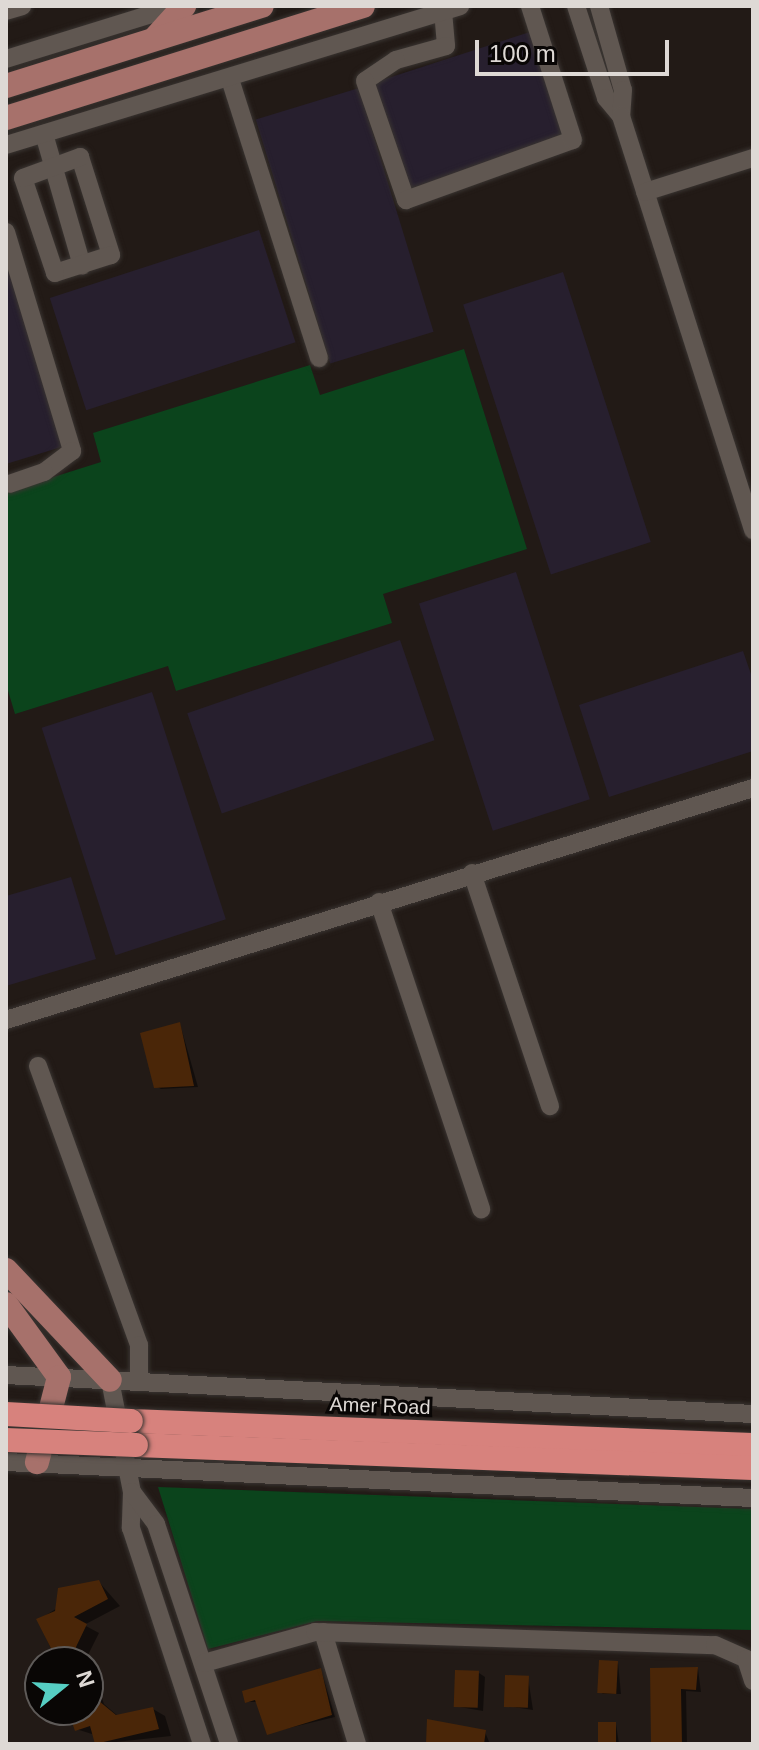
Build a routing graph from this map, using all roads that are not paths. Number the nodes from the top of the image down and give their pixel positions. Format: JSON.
{"nodes":[{"id":1,"x":22,"y":6,"type":"edge"},
{"id":2,"x":177,"y":6,"type":"edge"},
{"id":3,"x":184,"y":6,"type":"edge"},
{"id":4,"x":363,"y":6,"type":"edge"},
{"id":5,"x":530,"y":6,"type":"edge"},
{"id":6,"x":576,"y":6,"type":"edge"},
{"id":7,"x":599,"y":6,"type":"edge"},
{"id":8,"x":256,"y":7,"type":"edge"},
{"id":9,"x":451,"y":9,"type":"edge"},
{"id":10,"x":6,"y":11,"type":"edge"},
{"id":11,"x":222,"y":12,"type":"edge"},
{"id":12,"x":263,"y":38,"type":"junction"},
{"id":13,"x":151,"y":41,"type":"junction"},
{"id":14,"x":235,"y":47,"type":"junction"},
{"id":15,"x":6,"y":59,"type":"edge"},
{"id":16,"x":230,"y":79,"type":"junction"},
{"id":17,"x":6,"y":86,"type":"edge"},
{"id":18,"x":621,"y":116,"type":"junction"},
{"id":19,"x":6,"y":118,"type":"edge"},
{"id":20,"x":44,"y":134,"type":"junction"},
{"id":21,"x":6,"y":145,"type":"edge"},
{"id":22,"x":753,"y":158,"type":"edge"},
{"id":23,"x":53,"y":165,"type":"junction"},
{"id":24,"x":645,"y":192,"type":"junction"},
{"id":25,"x":6,"y":232,"type":"edge"},
{"id":26,"x":82,"y":266,"type":"junction"},
{"id":27,"x":319,"y":358,"type":"dead end"},
{"id":28,"x":10,"y":484,"type":"dead end"},
{"id":29,"x":753,"y":530,"type":"edge"},
{"id":30,"x":753,"y":788,"type":"edge"},
{"id":31,"x":472,"y":873,"type":"junction"},
{"id":32,"x":379,"y":902,"type":"junction"},
{"id":33,"x":6,"y":1020,"type":"edge"},
{"id":34,"x":38,"y":1066,"type":"dead end"},
{"id":35,"x":550,"y":1106,"type":"dead end"},
{"id":36,"x":481,"y":1209,"type":"dead end"},
{"id":37,"x":6,"y":1270,"type":"edge"},
{"id":38,"x":6,"y":1304,"type":"edge"},
{"id":39,"x":6,"y":1375,"type":"edge"},
{"id":40,"x":59,"y":1377,"type":"junction"},
{"id":41,"x":139,"y":1379,"type":"junction"},
{"id":42,"x":110,"y":1380,"type":"junction"},
{"id":43,"x":6,"y":1414,"type":"edge"},
{"id":44,"x":753,"y":1414,"type":"edge"},
{"id":45,"x":6,"y":1440,"type":"edge"},
{"id":46,"x":131,"y":1443,"type":"junction"},
{"id":47,"x":753,"y":1445,"type":"edge"},
{"id":48,"x":6,"y":1462,"type":"edge"},
{"id":49,"x":37,"y":1462,"type":"junction"},
{"id":50,"x":753,"y":1468,"type":"edge"},
{"id":51,"x":132,"y":1492,"type":"junction"},
{"id":52,"x":753,"y":1498,"type":"edge"},
{"id":53,"x":323,"y":1632,"type":"junction"},
{"id":54,"x":204,"y":1663,"type":"junction"},
{"id":55,"x":753,"y":1681,"type":"edge"},
{"id":56,"x":202,"y":1744,"type":"edge"},
{"id":57,"x":229,"y":1744,"type":"edge"},
{"id":58,"x":357,"y":1744,"type":"edge"}],
"edges":[{"from":1,"to":10,"type":"street"},
{"from":2,"to":15,"type":"street"},
{"from":3,"to":13,"type":"main road"},
{"from":4,"to":12,"type":"main road"},
{"from":5,"to":9,"type":"street"},
{"from":6,"to":18,"type":"street"},
{"from":7,"to":18,"type":"street"},
{"from":8,"to":11,"type":"main road"},
{"from":8,"to":12,"type":"street"},
{"from":9,"to":16,"type":"street"},
{"from":11,"to":13,"type":"main road"},
{"from":11,"to":14,"type":"street"},
{"from":12,"to":14,"type":"main road"},
{"from":13,"to":17,"type":"main road"},
{"from":14,"to":19,"type":"main road"},
{"from":16,"to":20,"type":"street"},
{"from":16,"to":27,"type":"street"},
{"from":18,"to":24,"type":"street"},
{"from":20,"to":21,"type":"street"},
{"from":20,"to":23,"type":"street"},
{"from":22,"to":24,"type":"street"},
{"from":23,"to":26,"type":"street"},
{"from":23,"to":26,"type":"street"},
{"from":23,"to":26,"type":"street"},
{"from":24,"to":29,"type":"street"},
{"from":25,"to":28,"type":"street"},
{"from":30,"to":31,"type":"street"},
{"from":31,"to":32,"type":"street"},
{"from":31,"to":35,"type":"street"},
{"from":32,"to":33,"type":"street"},
{"from":32,"to":36,"type":"street"},
{"from":34,"to":41,"type":"street"},
{"from":37,"to":42,"type":"main road"},
{"from":38,"to":40,"type":"main road"},
{"from":39,"to":40,"type":"street"},
{"from":40,"to":42,"type":"street"},
{"from":40,"to":49,"type":"main road"},
{"from":41,"to":42,"type":"street"},
{"from":41,"to":44,"type":"street"},
{"from":42,"to":46,"type":"street"},
{"from":43,"to":46,"type":"highway","name":"Amer Road","bridge":true},
{"from":45,"to":46,"type":"highway","name":"Amer Road","bridge":true},
{"from":46,"to":47,"type":"highway","name":"Amer Road"},
{"from":46,"to":49,"type":"street"},
{"from":46,"to":50,"type":"highway","name":"Amer Road"},
{"from":46,"to":51,"type":"street"},
{"from":46,"to":52,"type":"street"},
{"from":48,"to":49,"type":"street"},
{"from":51,"to":54,"type":"street"},
{"from":51,"to":56,"type":"street"},
{"from":53,"to":54,"type":"street"},
{"from":53,"to":55,"type":"street"},
{"from":53,"to":58,"type":"street"},
{"from":54,"to":57,"type":"street"}]}
